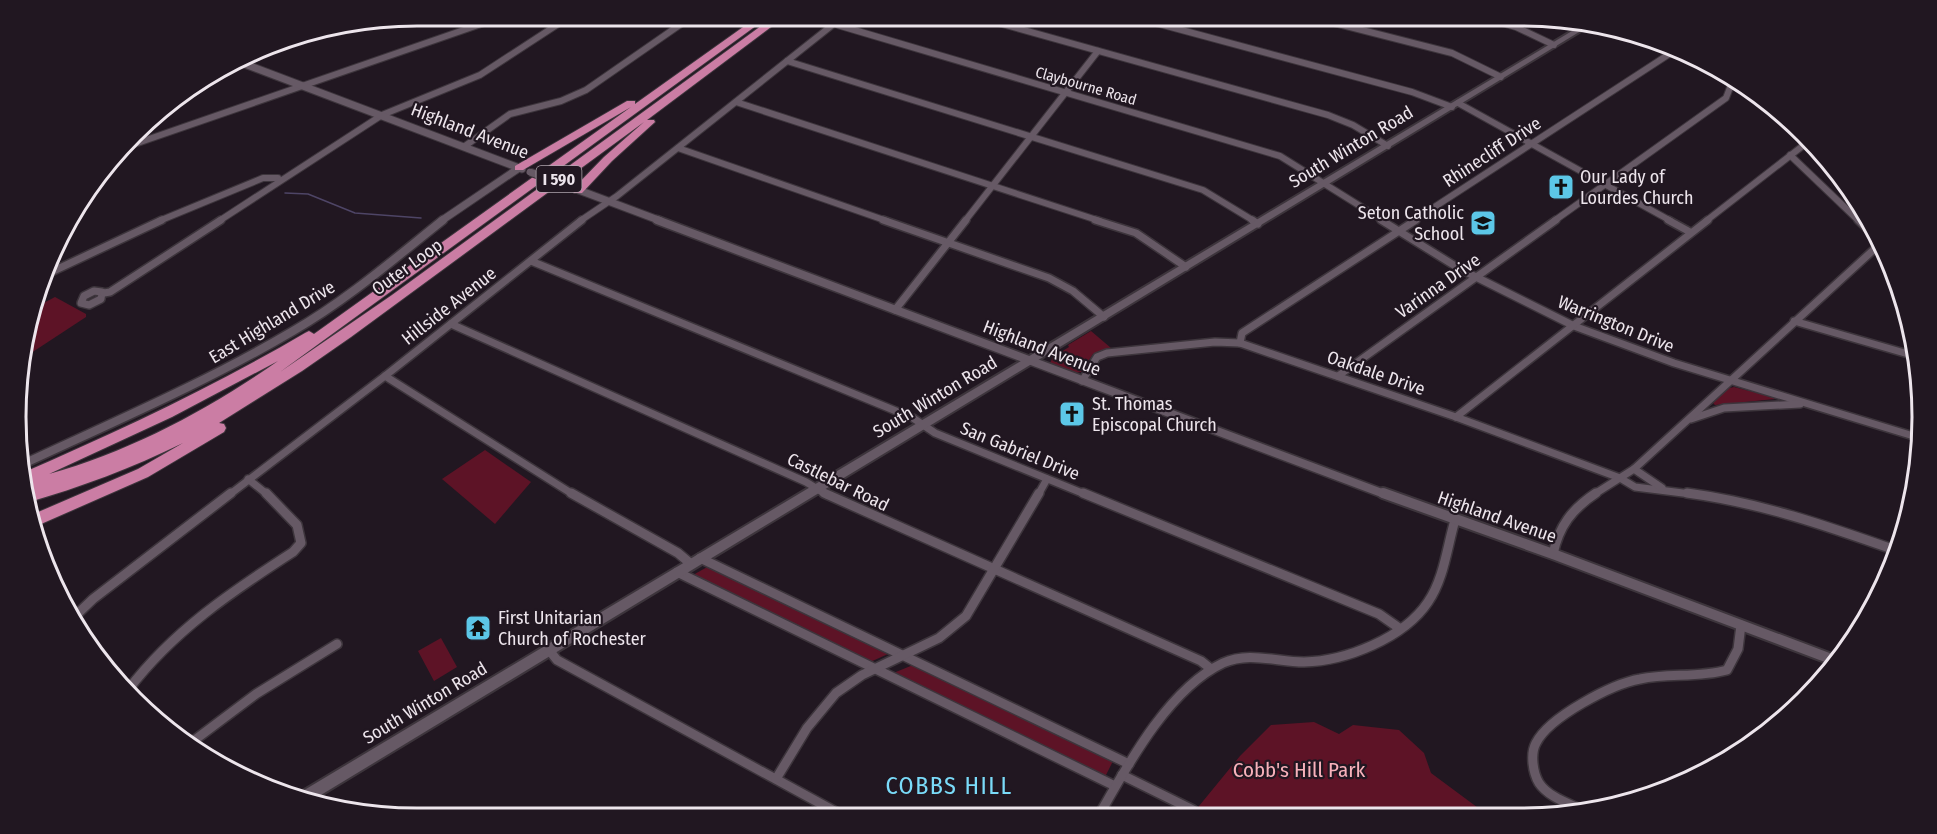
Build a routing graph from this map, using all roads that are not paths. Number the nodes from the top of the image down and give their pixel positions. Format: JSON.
{"nodes":[{"id":1,"x":475,"y":26,"type":"edge"},
{"id":2,"x":555,"y":26,"type":"edge"},
{"id":3,"x":678,"y":26,"type":"edge"},
{"id":4,"x":753,"y":26,"type":"edge"},
{"id":5,"x":766,"y":26,"type":"edge"},
{"id":6,"x":831,"y":26,"type":"edge"},
{"id":7,"x":841,"y":26,"type":"edge"},
{"id":8,"x":1009,"y":26,"type":"edge"},
{"id":9,"x":1167,"y":26,"type":"edge"},
{"id":10,"x":1346,"y":26,"type":"edge"},
{"id":11,"x":1512,"y":26,"type":"edge"},
{"id":12,"x":1579,"y":30,"type":"edge"},
{"id":13,"x":1554,"y":45,"type":"junction"},
{"id":14,"x":1098,"y":51,"type":"junction"},
{"id":15,"x":1669,"y":54,"type":"edge"},
{"id":16,"x":787,"y":61,"type":"junction"},
{"id":17,"x":247,"y":65,"type":"edge"},
{"id":18,"x":699,"y":70,"type":"junction"},
{"id":19,"x":1501,"y":76,"type":"junction"},
{"id":20,"x":302,"y":86,"type":"junction"},
{"id":21,"x":1730,"y":86,"type":"edge"},
{"id":22,"x":1065,"y":92,"type":"junction"},
{"id":23,"x":736,"y":102,"type":"junction"},
{"id":24,"x":1455,"y":105,"type":"junction"},
{"id":25,"x":382,"y":115,"type":"junction"},
{"id":26,"x":1031,"y":136,"type":"junction"},
{"id":27,"x":137,"y":143,"type":"edge"},
{"id":28,"x":1532,"y":144,"type":"junction"},
{"id":29,"x":465,"y":146,"type":"junction"},
{"id":30,"x":1388,"y":146,"type":"junction"},
{"id":31,"x":1802,"y":146,"type":"edge"},
{"id":32,"x":678,"y":148,"type":"junction"},
{"id":33,"x":1790,"y":155,"type":"junction"},
{"id":34,"x":519,"y":168,"type":"junction"},
{"id":35,"x":278,"y":178,"type":"dead end"},
{"id":36,"x":1325,"y":184,"type":"junction"},
{"id":37,"x":1606,"y":185,"type":"junction"},
{"id":38,"x":993,"y":186,"type":"junction"},
{"id":39,"x":573,"y":188,"type":"junction"},
{"id":40,"x":607,"y":201,"type":"junction"},
{"id":41,"x":1859,"y":221,"type":"edge"},
{"id":42,"x":1258,"y":224,"type":"junction"},
{"id":43,"x":1399,"y":231,"type":"junction"},
{"id":44,"x":1690,"y":232,"type":"junction"},
{"id":45,"x":948,"y":243,"type":"junction"},
{"id":46,"x":1874,"y":250,"type":"edge"},
{"id":47,"x":531,"y":261,"type":"junction"},
{"id":48,"x":425,"y":262,"type":"junction"},
{"id":49,"x":1186,"y":267,"type":"junction"},
{"id":50,"x":54,"y":270,"type":"edge"},
{"id":51,"x":1476,"y":278,"type":"junction"},
{"id":52,"x":104,"y":293,"type":"dead end"},
{"id":53,"x":895,"y":310,"type":"junction"},
{"id":54,"x":1104,"y":317,"type":"junction"},
{"id":55,"x":1794,"y":321,"type":"junction"},
{"id":56,"x":451,"y":324,"type":"junction"},
{"id":57,"x":1574,"y":326,"type":"junction"},
{"id":58,"x":335,"y":342,"type":"junction"},
{"id":59,"x":1240,"y":343,"type":"junction"},
{"id":60,"x":1906,"y":353,"type":"edge"},
{"id":61,"x":1030,"y":362,"type":"junction"},
{"id":62,"x":385,"y":376,"type":"junction"},
{"id":63,"x":1338,"y":376,"type":"junction"},
{"id":64,"x":1730,"y":380,"type":"junction"},
{"id":65,"x":1082,"y":381,"type":"junction"},
{"id":66,"x":1808,"y":404,"type":"junction"},
{"id":67,"x":1455,"y":417,"type":"junction"},
{"id":68,"x":1687,"y":420,"type":"junction"},
{"id":69,"x":924,"y":425,"type":"junction"},
{"id":70,"x":1911,"y":435,"type":"edge"},
{"id":71,"x":28,"y":462,"type":"edge"},
{"id":72,"x":1634,"y":469,"type":"junction"},
{"id":73,"x":30,"y":476,"type":"edge"},
{"id":74,"x":1047,"y":478,"type":"junction"},
{"id":75,"x":1620,"y":478,"type":"junction"},
{"id":76,"x":248,"y":479,"type":"junction"},
{"id":77,"x":32,"y":485,"type":"edge"},
{"id":78,"x":815,"y":489,"type":"junction"},
{"id":79,"x":1664,"y":489,"type":"junction"},
{"id":80,"x":34,"y":495,"type":"edge"},
{"id":81,"x":39,"y":518,"type":"edge"},
{"id":82,"x":1455,"y":520,"type":"junction"},
{"id":83,"x":1889,"y":548,"type":"edge"},
{"id":84,"x":1553,"y":554,"type":"junction"},
{"id":85,"x":695,"y":561,"type":"junction"},
{"id":86,"x":994,"y":570,"type":"junction"},
{"id":87,"x":677,"y":572,"type":"junction"},
{"id":88,"x":78,"y":613,"type":"edge"},
{"id":89,"x":1740,"y":625,"type":"junction"},
{"id":90,"x":1399,"y":628,"type":"junction"},
{"id":91,"x":337,"y":644,"type":"dead end"},
{"id":92,"x":549,"y":650,"type":"junction"},
{"id":93,"x":904,"y":656,"type":"junction"},
{"id":94,"x":1828,"y":658,"type":"edge"},
{"id":95,"x":873,"y":669,"type":"junction"},
{"id":96,"x":1211,"y":669,"type":"junction"},
{"id":97,"x":132,"y":685,"type":"edge"},
{"id":98,"x":195,"y":740,"type":"edge"},
{"id":99,"x":1129,"y":764,"type":"junction"},
{"id":100,"x":1122,"y":775,"type":"junction"},
{"id":101,"x":776,"y":779,"type":"junction"},
{"id":102,"x":1116,"y":786,"type":"junction"},
{"id":103,"x":311,"y":794,"type":"edge"},
{"id":104,"x":1573,"y":805,"type":"edge"},
{"id":105,"x":829,"y":808,"type":"edge"},
{"id":106,"x":1103,"y":808,"type":"edge"},
{"id":107,"x":1189,"y":808,"type":"edge"}],
"edges":[{"from":1,"to":20,"type":"street"},
{"from":2,"to":25,"type":"street"},
{"from":3,"to":29,"type":"street"},
{"from":4,"to":18,"type":"highway","name":"Outer Loop","number":"I 590"},
{"from":5,"to":18,"type":"highway","name":"Outer Loop","number":"I 590"},
{"from":6,"to":16,"type":"street","name":"Hillside Avenue"},
{"from":7,"to":22,"type":"street","name":"Claybourne Road"},
{"from":8,"to":14,"type":"street"},
{"from":9,"to":24,"type":"street"},
{"from":10,"to":19,"type":"street"},
{"from":11,"to":13,"type":"street"},
{"from":12,"to":13,"type":"main road","name":"South Winton Road"},
{"from":13,"to":19,"type":"main road","name":"South Winton Road"},
{"from":14,"to":22,"type":"street"},
{"from":14,"to":30,"type":"street"},
{"from":15,"to":28,"type":"street","name":"Rhinecliff Drive"},
{"from":16,"to":23,"type":"street","name":"Hillside Avenue"},
{"from":16,"to":26,"type":"street"},
{"from":17,"to":20,"type":"street","name":"Highland Avenue"},
{"from":18,"to":34,"type":"highway"},
{"from":18,"to":39,"type":"highway"},
{"from":18,"to":48,"type":"highway","name":"Outer Loop","number":"I 590"},
{"from":18,"to":58,"type":"highway","name":"Outer Loop","number":"I 590"},
{"from":19,"to":24,"type":"main road","name":"South Winton Road"},
{"from":20,"to":25,"type":"street","name":"Highland Avenue"},
{"from":20,"to":27,"type":"street"},
{"from":21,"to":37,"type":"street","name":"Varinna Drive"},
{"from":22,"to":26,"type":"street"},
{"from":22,"to":36,"type":"street","name":"Claybourne Road"},
{"from":23,"to":32,"type":"street","name":"Hillside Avenue"},
{"from":23,"to":38,"type":"street"},
{"from":24,"to":28,"type":"street"},
{"from":24,"to":30,"type":"main road","name":"South Winton Road"},
{"from":25,"to":29,"type":"street","name":"Highland Avenue"},
{"from":25,"to":52,"type":"street"},
{"from":26,"to":38,"type":"street"},
{"from":26,"to":42,"type":"street"},
{"from":28,"to":37,"type":"street"},
{"from":28,"to":43,"type":"street","name":"Rhinecliff Drive"},
{"from":29,"to":34,"type":"street","name":"Highland Avenue"},
{"from":30,"to":36,"type":"main road","name":"South Winton Road"},
{"from":31,"to":33,"type":"street"},
{"from":32,"to":40,"type":"street","name":"Hillside Avenue"},
{"from":32,"to":45,"type":"street"},
{"from":33,"to":41,"type":"street"},
{"from":33,"to":44,"type":"street"},
{"from":34,"to":39,"type":"street","name":"Highland Avenue","bridge":true},
{"from":34,"to":71,"type":"street","name":"East Highland Drive"},
{"from":35,"to":50,"type":"street"},
{"from":36,"to":42,"type":"main road","name":"South Winton Road"},
{"from":36,"to":43,"type":"street","name":"Warrington Drive"},
{"from":37,"to":44,"type":"street"},
{"from":37,"to":51,"type":"street","name":"Varinna Drive"},
{"from":38,"to":45,"type":"street"},
{"from":38,"to":49,"type":"street"},
{"from":39,"to":40,"type":"street","name":"Highland Avenue"},
{"from":40,"to":47,"type":"street","name":"Hillside Avenue"},
{"from":40,"to":53,"type":"street","name":"Highland Avenue"},
{"from":42,"to":49,"type":"main road","name":"South Winton Road"},
{"from":43,"to":51,"type":"street","name":"Warrington Drive"},
{"from":43,"to":59,"type":"street","name":"Rhinecliff Drive"},
{"from":44,"to":57,"type":"street"},
{"from":45,"to":53,"type":"street"},
{"from":45,"to":54,"type":"street"},
{"from":46,"to":55,"type":"street"},
{"from":47,"to":56,"type":"street","name":"Hillside Avenue"},
{"from":47,"to":69,"type":"street","name":"San Gabriel Drive"},
{"from":48,"to":73,"type":"highway"},
{"from":48,"to":77,"type":"highway","name":"Outer Loop","number":"I 590"},
{"from":49,"to":54,"type":"main road","name":"South Winton Road"},
{"from":51,"to":57,"type":"street","name":"Warrington Drive"},
{"from":51,"to":63,"type":"street","name":"Varinna Drive"},
{"from":53,"to":61,"type":"street","name":"Highland Avenue"},
{"from":54,"to":61,"type":"main road","name":"South Winton Road"},
{"from":55,"to":60,"type":"street"},
{"from":55,"to":64,"type":"street"},
{"from":56,"to":62,"type":"street","name":"Hillside Avenue"},
{"from":56,"to":78,"type":"street","name":"Castlebar Road"},
{"from":57,"to":64,"type":"street","name":"Warrington Drive"},
{"from":57,"to":67,"type":"street"},
{"from":58,"to":80,"type":"highway","name":"Outer Loop","number":"I 590"},
{"from":58,"to":81,"type":"highway"},
{"from":59,"to":63,"type":"street","name":"Oakdale Drive"},
{"from":59,"to":65,"type":"street","name":"Oakdale Drive"},
{"from":61,"to":65,"type":"street","name":"Highland Avenue"},
{"from":61,"to":69,"type":"main road","name":"South Winton Road"},
{"from":62,"to":76,"type":"street","name":"Hillside Avenue"},
{"from":62,"to":85,"type":"street"},
{"from":63,"to":67,"type":"street","name":"Oakdale Drive"},
{"from":64,"to":66,"type":"street","name":"Warrington Drive"},
{"from":64,"to":68,"type":"street"},
{"from":65,"to":82,"type":"street","name":"Highland Avenue"},
{"from":66,"to":68,"type":"street"},
{"from":66,"to":70,"type":"street","name":"Warrington Drive"},
{"from":67,"to":75,"type":"street","name":"Oakdale Drive"},
{"from":68,"to":72,"type":"street"},
{"from":69,"to":74,"type":"street","name":"San Gabriel Drive"},
{"from":69,"to":78,"type":"main road","name":"South Winton Road"},
{"from":72,"to":75,"type":"street"},
{"from":72,"to":79,"type":"street","name":"Oakdale Drive"},
{"from":74,"to":86,"type":"street"},
{"from":74,"to":90,"type":"street","name":"San Gabriel Drive"},
{"from":75,"to":79,"type":"street","name":"Oakdale Drive"},
{"from":75,"to":84,"type":"street"},
{"from":76,"to":88,"type":"street","name":"Hillside Avenue"},
{"from":76,"to":97,"type":"street"},
{"from":78,"to":85,"type":"main road","name":"South Winton Road"},
{"from":78,"to":86,"type":"street","name":"Castlebar Road"},
{"from":79,"to":83,"type":"street","name":"Oakdale Drive"},
{"from":82,"to":84,"type":"street","name":"Highland Avenue"},
{"from":82,"to":90,"type":"street"},
{"from":84,"to":89,"type":"street","name":"Highland Avenue"},
{"from":85,"to":87,"type":"main road","name":"South Winton Road"},
{"from":85,"to":93,"type":"street"},
{"from":86,"to":93,"type":"street"},
{"from":86,"to":96,"type":"street","name":"Castlebar Road"},
{"from":87,"to":92,"type":"main road","name":"South Winton Road"},
{"from":87,"to":95,"type":"street"},
{"from":89,"to":94,"type":"street","name":"Highland Avenue"},
{"from":89,"to":104,"type":"street"},
{"from":90,"to":96,"type":"street"},
{"from":91,"to":98,"type":"street"},
{"from":92,"to":101,"type":"street"},
{"from":92,"to":103,"type":"main road","name":"South Winton Road"},
{"from":93,"to":95,"type":"street"},
{"from":93,"to":99,"type":"street"},
{"from":95,"to":101,"type":"street"},
{"from":95,"to":102,"type":"street"},
{"from":96,"to":99,"type":"street"},
{"from":99,"to":100,"type":"street"},
{"from":100,"to":102,"type":"street"},
{"from":100,"to":107,"type":"street"},
{"from":101,"to":105,"type":"street"},
{"from":102,"to":106,"type":"street"}]}
